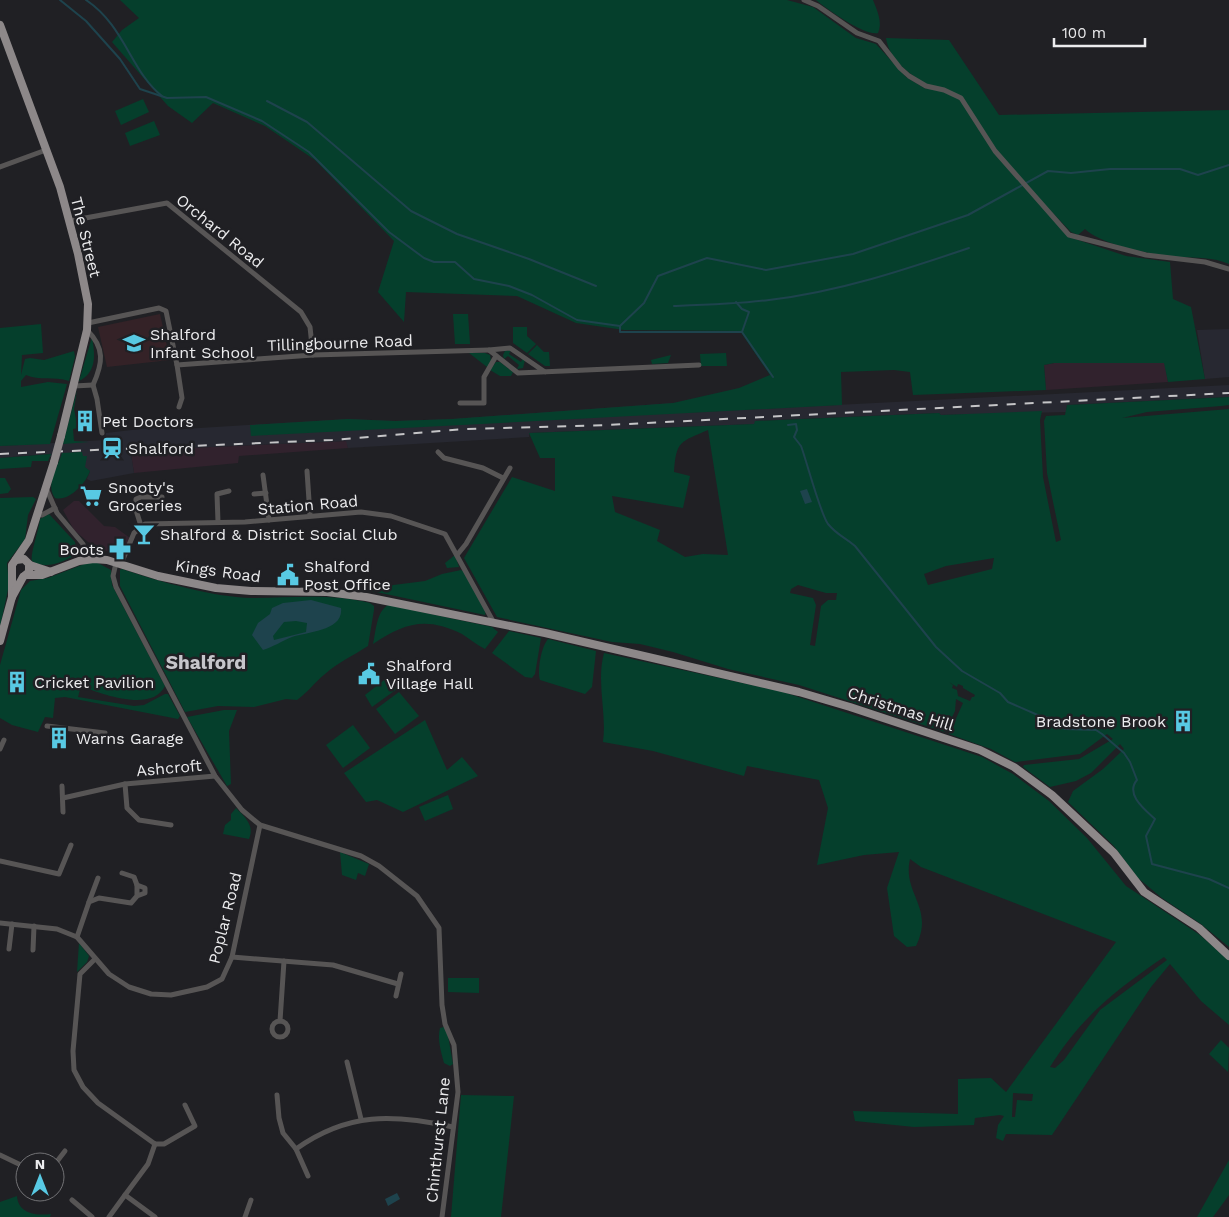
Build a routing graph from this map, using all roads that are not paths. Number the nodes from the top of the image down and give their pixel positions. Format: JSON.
{"nodes":[{"id":1,"x":804,"y":0,"type":"edge"},
{"id":2,"x":0,"y":25,"type":"edge"},
{"id":3,"x":46,"y":150,"type":"junction"},
{"id":4,"x":0,"y":167,"type":"edge"},
{"id":5,"x":69,"y":221,"type":"junction"},
{"id":6,"x":1229,"y":268,"type":"edge"},
{"id":7,"x":88,"y":326,"type":"junction"},
{"id":8,"x":489,"y":350,"type":"junction"},
{"id":9,"x":313,"y":355,"type":"junction"},
{"id":10,"x":496,"y":356,"type":"junction"},
{"id":11,"x":177,"y":365,"type":"junction"},
{"id":12,"x":700,"y":365,"type":"dead end"},
{"id":13,"x":545,"y":372,"type":"junction"},
{"id":14,"x":93,"y":385,"type":"junction"},
{"id":15,"x":74,"y":386,"type":"junction"},
{"id":16,"x":460,"y":403,"type":"dead end"},
{"id":17,"x":179,"y":407,"type":"dead end"},
{"id":18,"x":102,"y":434,"type":"dead end"},
{"id":19,"x":438,"y":452,"type":"dead end"},
{"id":20,"x":510,"y":468,"type":"dead end"},
{"id":21,"x":307,"y":471,"type":"dead end"},
{"id":22,"x":263,"y":475,"type":"dead end"},
{"id":23,"x":503,"y":478,"type":"junction"},
{"id":24,"x":46,"y":488,"type":"junction"},
{"id":25,"x":229,"y":491,"type":"dead end"},
{"id":26,"x":266,"y":493,"type":"junction"},
{"id":27,"x":254,"y":494,"type":"dead end"},
{"id":28,"x":162,"y":497,"type":"dead end"},
{"id":29,"x":55,"y":508,"type":"junction"},
{"id":30,"x":38,"y":514,"type":"junction"},
{"id":31,"x":310,"y":515,"type":"junction"},
{"id":32,"x":269,"y":520,"type":"junction"},
{"id":33,"x":218,"y":522,"type":"junction"},
{"id":34,"x":141,"y":526,"type":"junction"},
{"id":35,"x":29,"y":540,"type":"junction"},
{"id":36,"x":457,"y":554,"type":"junction"},
{"id":37,"x":16,"y":560,"type":"junction"},
{"id":38,"x":86,"y":560,"type":"junction"},
{"id":39,"x":118,"y":563,"type":"junction"},
{"id":40,"x":29,"y":564,"type":"junction"},
{"id":41,"x":12,"y":571,"type":"junction"},
{"id":42,"x":51,"y":572,"type":"junction"},
{"id":43,"x":25,"y":576,"type":"junction"},
{"id":44,"x":12,"y":597,"type":"junction"},
{"id":45,"x":495,"y":624,"type":"junction"},
{"id":46,"x":0,"y":641,"type":"edge"},
{"id":47,"x":47,"y":726,"type":"dead end"},
{"id":48,"x":105,"y":733,"type":"dead end"},
{"id":49,"x":4,"y":740,"type":"dead end"},
{"id":50,"x":0,"y":749,"type":"edge"},
{"id":51,"x":215,"y":776,"type":"junction"},
{"id":52,"x":125,"y":784,"type":"junction"},
{"id":53,"x":62,"y":786,"type":"dead end"},
{"id":54,"x":63,"y":798,"type":"junction"},
{"id":55,"x":63,"y":812,"type":"dead end"},
{"id":56,"x":171,"y":825,"type":"dead end"},
{"id":57,"x":260,"y":825,"type":"junction"},
{"id":58,"x":71,"y":845,"type":"dead end"},
{"id":59,"x":0,"y":861,"type":"edge"},
{"id":60,"x":122,"y":873,"type":"dead end"},
{"id":61,"x":98,"y":878,"type":"dead end"},
{"id":62,"x":89,"y":902,"type":"junction"},
{"id":63,"x":0,"y":923,"type":"edge"},
{"id":64,"x":12,"y":924,"type":"junction"},
{"id":65,"x":34,"y":926,"type":"junction"},
{"id":66,"x":77,"y":937,"type":"junction"},
{"id":67,"x":9,"y":949,"type":"dead end"},
{"id":68,"x":33,"y":950,"type":"dead end"},
{"id":69,"x":1229,"y":956,"type":"edge"},
{"id":70,"x":232,"y":957,"type":"junction"},
{"id":71,"x":95,"y":959,"type":"junction"},
{"id":72,"x":284,"y":961,"type":"junction"},
{"id":73,"x":401,"y":974,"type":"dead end"},
{"id":74,"x":398,"y":984,"type":"junction"},
{"id":75,"x":396,"y":996,"type":"dead end"},
{"id":76,"x":280,"y":1021,"type":"dead end"},
{"id":77,"x":347,"y":1062,"type":"dead end"},
{"id":78,"x":277,"y":1095,"type":"dead end"},
{"id":79,"x":185,"y":1105,"type":"dead end"},
{"id":80,"x":360,"y":1119,"type":"junction"},
{"id":81,"x":453,"y":1126,"type":"junction"},
{"id":82,"x":154,"y":1144,"type":"junction"},
{"id":83,"x":296,"y":1149,"type":"junction"},
{"id":84,"x":0,"y":1155,"type":"edge"},
{"id":85,"x":15,"y":1162,"type":"edge"},
{"id":86,"x":308,"y":1176,"type":"dead end"},
{"id":87,"x":125,"y":1195,"type":"junction"},
{"id":88,"x":72,"y":1200,"type":"dead end"},
{"id":89,"x":250,"y":1200,"type":"dead end"},
{"id":90,"x":92,"y":1217,"type":"edge"},
{"id":91,"x":109,"y":1217,"type":"edge"},
{"id":92,"x":155,"y":1217,"type":"edge"},
{"id":93,"x":245,"y":1217,"type":"edge"},
{"id":94,"x":442,"y":1217,"type":"edge"}],
"edges":[{"from":1,"to":6,"type":"street"},
{"from":2,"to":3,"type":"main road","name":"The Street"},
{"from":3,"to":4,"type":"street"},
{"from":3,"to":5,"type":"main road","name":"The Street"},
{"from":5,"to":7,"type":"main road","name":"The Street"},
{"from":5,"to":9,"type":"street","name":"Orchard Road"},
{"from":7,"to":11,"type":"street"},
{"from":7,"to":14,"type":"street"},
{"from":7,"to":15,"type":"main road","name":"The Street"},
{"from":8,"to":9,"type":"street","name":"Tillingbourne Road"},
{"from":8,"to":10,"type":"street"},
{"from":8,"to":13,"type":"street","name":"Tillingbourne Road"},
{"from":9,"to":11,"type":"street","name":"Tillingbourne Road"},
{"from":10,"to":13,"type":"street"},
{"from":10,"to":16,"type":"street"},
{"from":11,"to":17,"type":"street"},
{"from":12,"to":13,"type":"street"},
{"from":14,"to":15,"type":"street"},
{"from":14,"to":18,"type":"street"},
{"from":15,"to":24,"type":"main road","name":"The Street","bridge":true},
{"from":19,"to":23,"type":"street"},
{"from":20,"to":23,"type":"street"},
{"from":21,"to":31,"type":"street"},
{"from":22,"to":26,"type":"street"},
{"from":23,"to":36,"type":"street"},
{"from":24,"to":29,"type":"street"},
{"from":24,"to":30,"type":"main road","name":"The Street"},
{"from":25,"to":33,"type":"street"},
{"from":26,"to":27,"type":"street"},
{"from":26,"to":32,"type":"street"},
{"from":28,"to":34,"type":"street"},
{"from":29,"to":30,"type":"street"},
{"from":29,"to":38,"type":"street"},
{"from":30,"to":35,"type":"main road","name":"The Street"},
{"from":31,"to":32,"type":"street","name":"Station Road"},
{"from":31,"to":36,"type":"street","name":"Station Road"},
{"from":32,"to":33,"type":"street","name":"Station Road"},
{"from":33,"to":34,"type":"street","name":"Station Road"},
{"from":34,"to":39,"type":"street"},
{"from":35,"to":37,"type":"main road"},
{"from":35,"to":40,"type":"main road"},
{"from":36,"to":45,"type":"street","name":"Station Road"},
{"from":37,"to":40,"type":"main road"},
{"from":37,"to":41,"type":"main road"},
{"from":38,"to":39,"type":"main road","name":"Kings Road"},
{"from":38,"to":42,"type":"main road","name":"Kings Road"},
{"from":39,"to":45,"type":"main road","name":"Kings Road"},
{"from":39,"to":51,"type":"street","name":"Chinthurst Lane"},
{"from":40,"to":42,"type":"main road"},
{"from":40,"to":43,"type":"main road"},
{"from":41,"to":43,"type":"main road"},
{"from":41,"to":44,"type":"main road"},
{"from":42,"to":43,"type":"main road","name":"Kings Road"},
{"from":43,"to":44,"type":"main road"},
{"from":44,"to":46,"type":"main road"},
{"from":45,"to":69,"type":"main road","name":"Christmas Hill"},
{"from":47,"to":48,"type":"street"},
{"from":49,"to":50,"type":"street"},
{"from":51,"to":52,"type":"street","name":"Ashcroft"},
{"from":51,"to":57,"type":"street","name":"Chinthurst Lane"},
{"from":52,"to":54,"type":"street","name":"Ashcroft"},
{"from":52,"to":56,"type":"street","name":"Ashcroft"},
{"from":53,"to":54,"type":"street"},
{"from":54,"to":55,"type":"street"},
{"from":57,"to":70,"type":"street","name":"Poplar Road"},
{"from":57,"to":81,"type":"street","name":"Chinthurst Lane"},
{"from":58,"to":59,"type":"street"},
{"from":60,"to":62,"type":"street"},
{"from":61,"to":62,"type":"street"},
{"from":62,"to":66,"type":"street"},
{"from":63,"to":64,"type":"street"},
{"from":64,"to":65,"type":"street"},
{"from":64,"to":67,"type":"street"},
{"from":65,"to":66,"type":"street"},
{"from":65,"to":68,"type":"street"},
{"from":66,"to":71,"type":"street","name":"Poplar Road"},
{"from":70,"to":71,"type":"street","name":"Poplar Road"},
{"from":70,"to":72,"type":"street"},
{"from":71,"to":82,"type":"street"},
{"from":72,"to":74,"type":"street"},
{"from":72,"to":76,"type":"street"},
{"from":73,"to":74,"type":"street"},
{"from":74,"to":75,"type":"street"},
{"from":77,"to":80,"type":"street"},
{"from":78,"to":83,"type":"street"},
{"from":79,"to":82,"type":"street"},
{"from":80,"to":81,"type":"street"},
{"from":80,"to":83,"type":"street"},
{"from":81,"to":94,"type":"street","name":"Chinthurst Lane"},
{"from":82,"to":87,"type":"street"},
{"from":83,"to":86,"type":"street"},
{"from":84,"to":85,"type":"street"},
{"from":87,"to":91,"type":"street"},
{"from":87,"to":92,"type":"street"},
{"from":88,"to":90,"type":"street"},
{"from":89,"to":93,"type":"street"}]}
